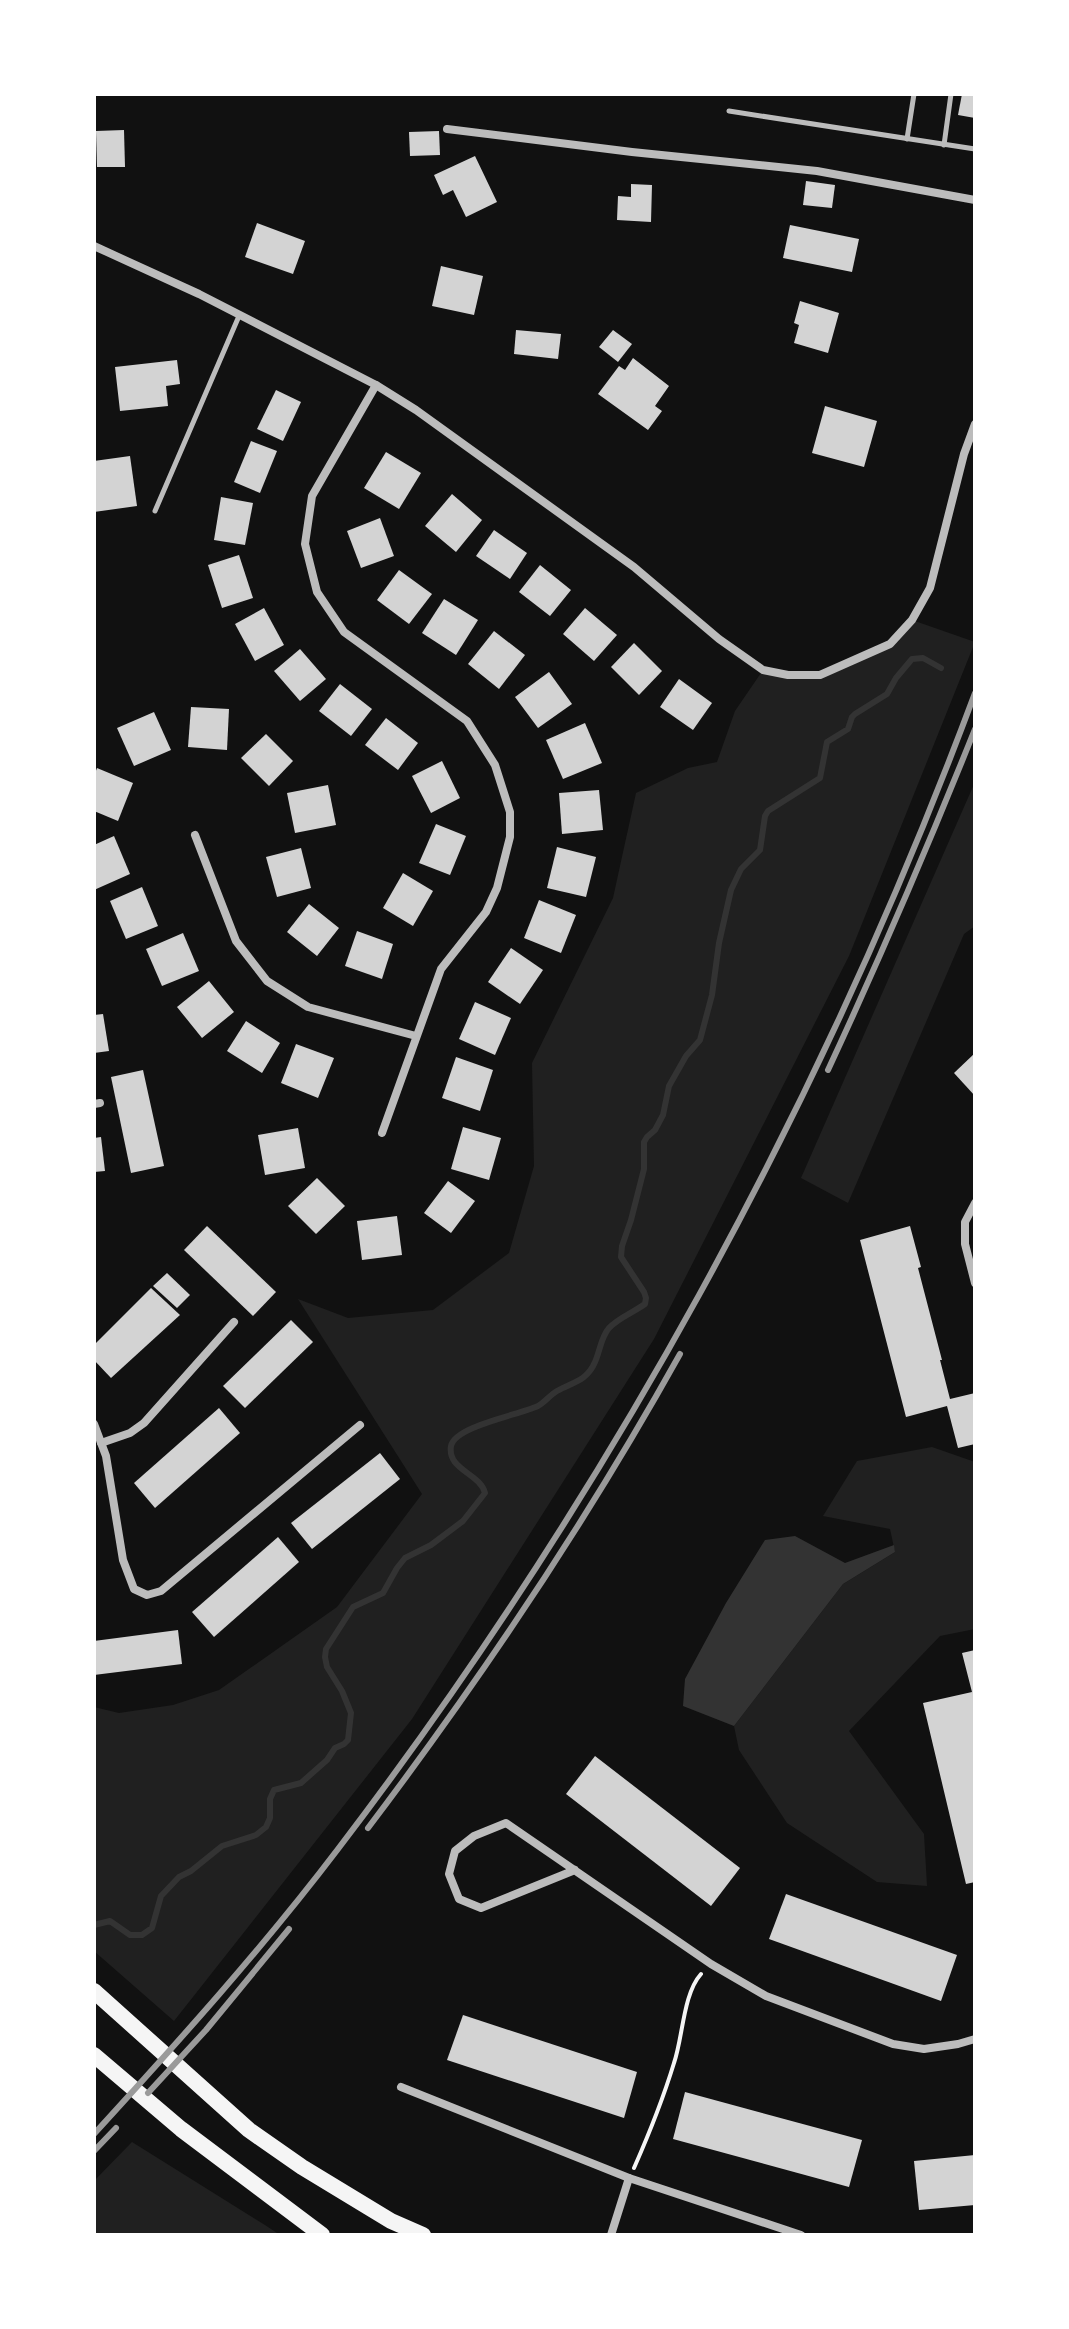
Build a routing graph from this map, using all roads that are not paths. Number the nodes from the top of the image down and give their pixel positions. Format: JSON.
{"nodes":[{"id":1,"x":914,"y":94,"type":"edge"},
{"id":2,"x":951,"y":94,"type":"edge"},
{"id":3,"x":729,"y":111,"type":"dead end"},
{"id":4,"x":447,"y":129,"type":"dead end"},
{"id":5,"x":907,"y":139,"type":"junction"},
{"id":6,"x":944,"y":145,"type":"junction"},
{"id":7,"x":975,"y":149,"type":"edge"},
{"id":8,"x":975,"y":200,"type":"edge"},
{"id":9,"x":94,"y":246,"type":"edge"},
{"id":10,"x":239,"y":316,"type":"junction"},
{"id":11,"x":376,"y":385,"type":"junction"},
{"id":12,"x":975,"y":424,"type":"edge"},
{"id":13,"x":155,"y":511,"type":"dead end"},
{"id":14,"x":195,"y":835,"type":"dead end"},
{"id":15,"x":416,"y":1036,"type":"junction"},
{"id":16,"x":382,"y":1133,"type":"dead end"},
{"id":17,"x":975,"y":1203,"type":"edge"},
{"id":18,"x":975,"y":1283,"type":"edge"},
{"id":19,"x":234,"y":1322,"type":"dead end"},
{"id":20,"x":94,"y":1424,"type":"edge"},
{"id":21,"x":360,"y":1425,"type":"dead end"},
{"id":22,"x":101,"y":1443,"type":"junction"},
{"id":23,"x":575,"y":1870,"type":"junction"},
{"id":24,"x":94,"y":1991,"type":"edge"},
{"id":25,"x":975,"y":2039,"type":"edge"},
{"id":26,"x":94,"y":2055,"type":"edge"},
{"id":27,"x":401,"y":2087,"type":"dead end"},
{"id":28,"x":629,"y":2178,"type":"junction"},
{"id":29,"x":322,"y":2235,"type":"edge"},
{"id":30,"x":423,"y":2235,"type":"edge"},
{"id":31,"x":611,"y":2235,"type":"edge"},
{"id":32,"x":801,"y":2235,"type":"edge"}],
"edges":[{"from":1,"to":5,"type":"lane"},
{"from":2,"to":6,"type":"lane"},
{"from":3,"to":5,"type":"lane"},
{"from":4,"to":8,"type":"street"},
{"from":5,"to":6,"type":"lane"},
{"from":6,"to":7,"type":"lane"},
{"from":9,"to":10,"type":"street"},
{"from":10,"to":11,"type":"street"},
{"from":10,"to":13,"type":"lane"},
{"from":11,"to":12,"type":"street"},
{"from":11,"to":15,"type":"street"},
{"from":14,"to":15,"type":"street"},
{"from":15,"to":16,"type":"street"},
{"from":17,"to":18,"type":"street"},
{"from":19,"to":22,"type":"street"},
{"from":20,"to":22,"type":"street"},
{"from":21,"to":22,"type":"street"},
{"from":23,"to":23,"type":"street"},
{"from":23,"to":25,"type":"street"},
{"from":24,"to":30,"type":"main road"},
{"from":26,"to":29,"type":"main road"},
{"from":27,"to":28,"type":"street"},
{"from":28,"to":31,"type":"street"},
{"from":28,"to":32,"type":"street"}]}
